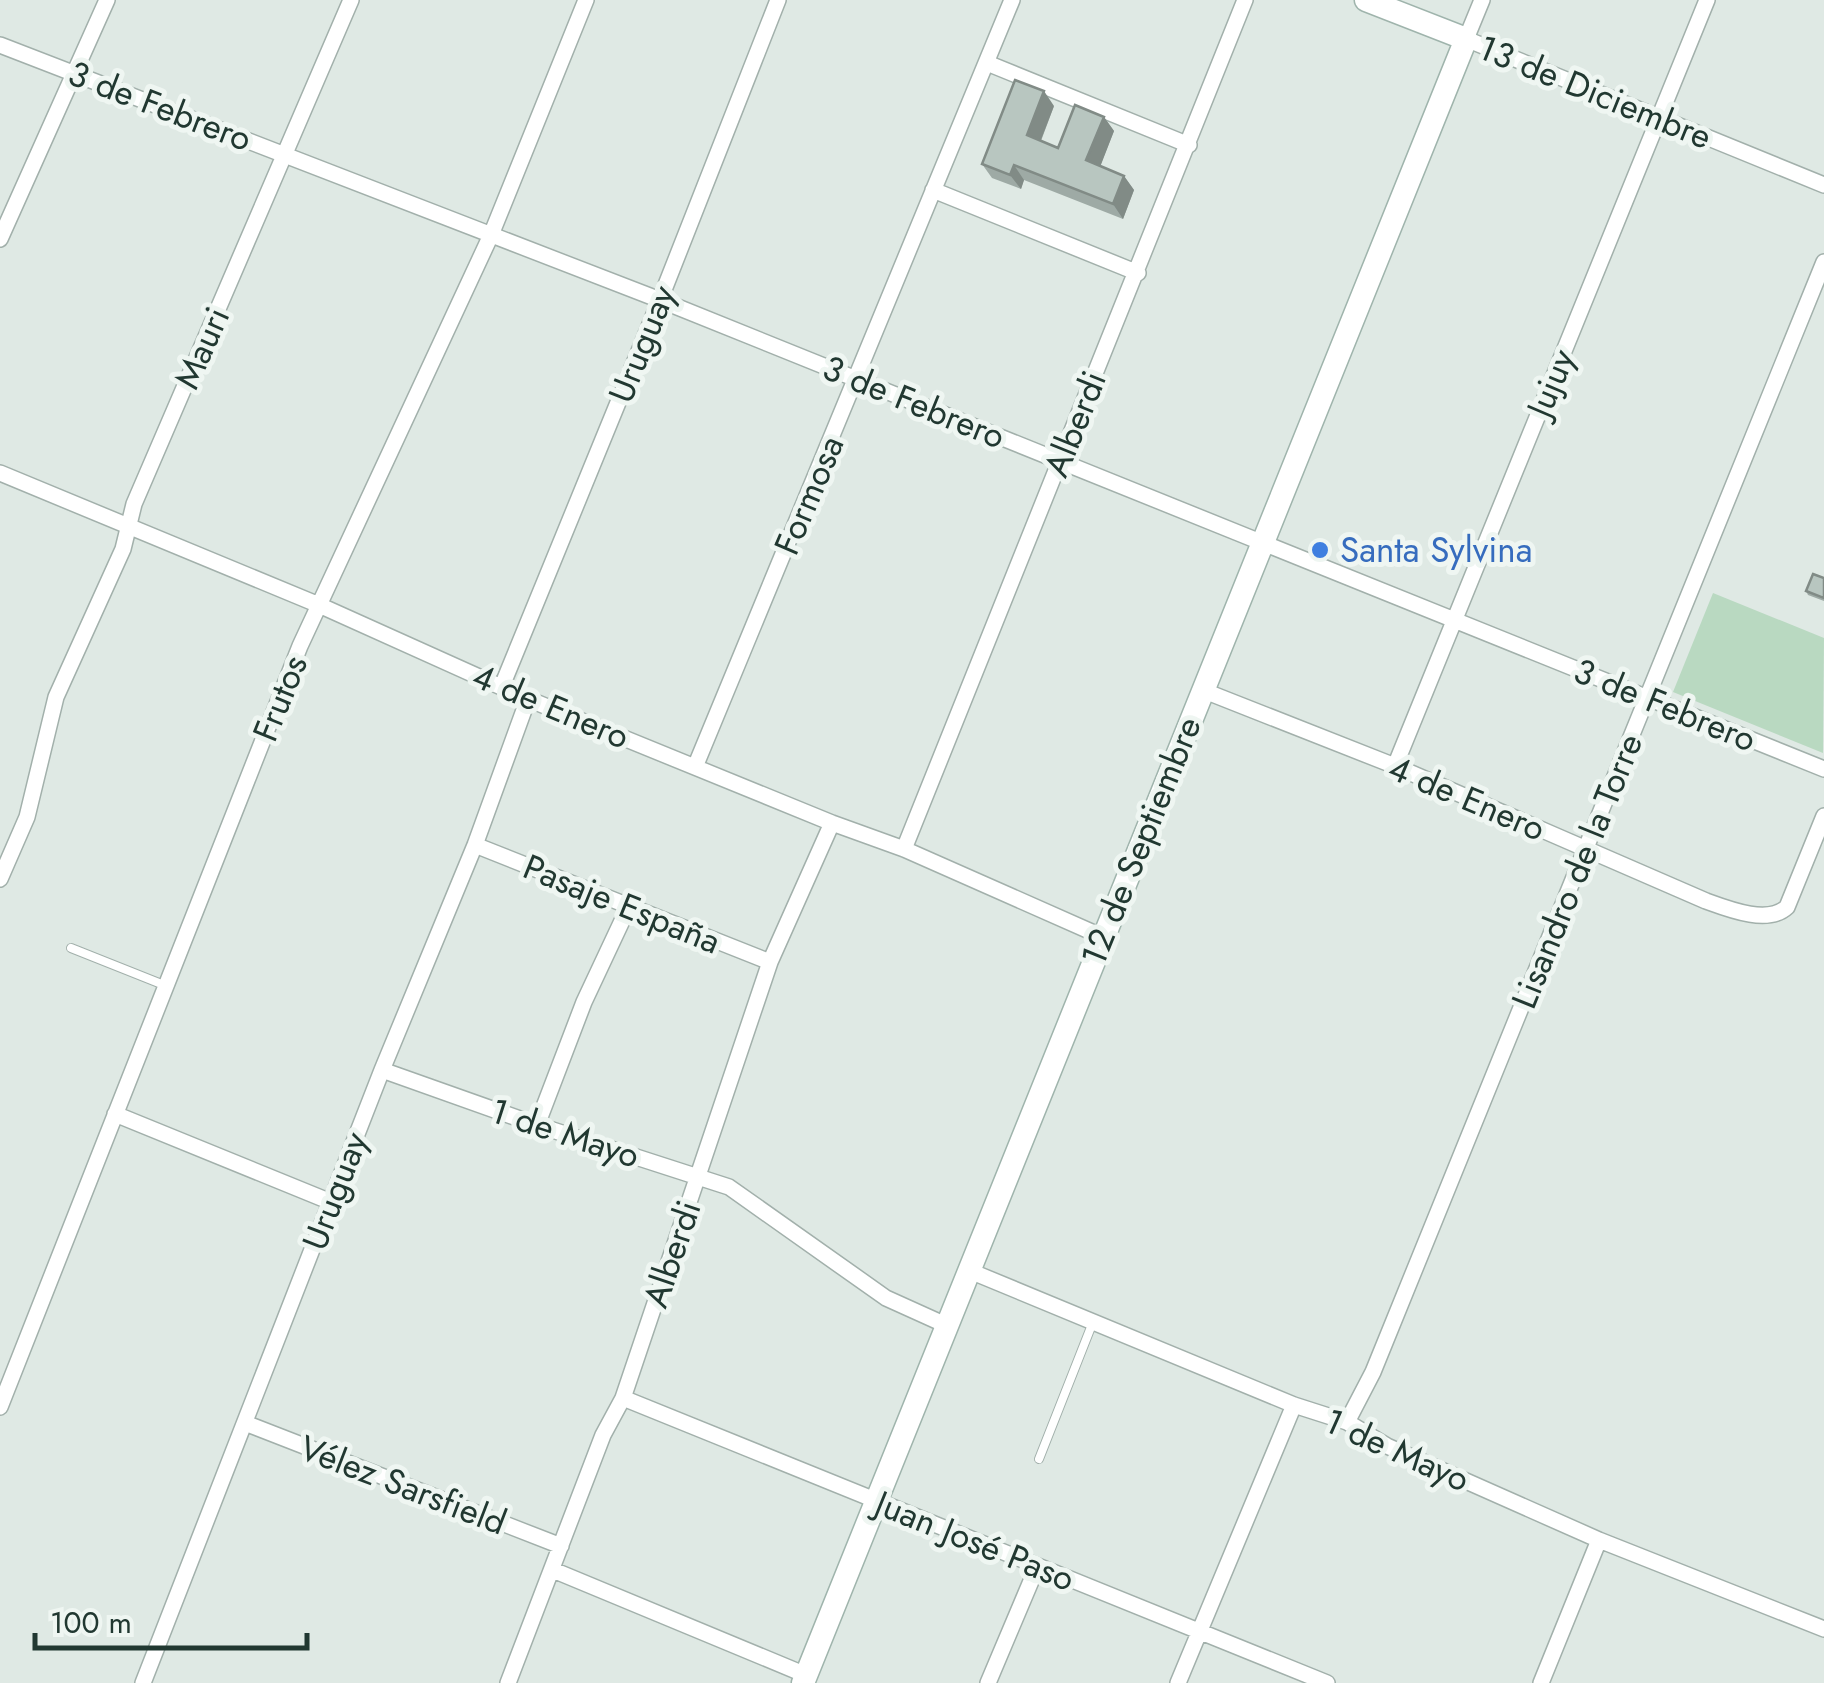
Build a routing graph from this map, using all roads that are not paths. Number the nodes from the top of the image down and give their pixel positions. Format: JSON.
{"nodes":[{"id":1,"x":107,"y":0,"type":"edge"},
{"id":2,"x":351,"y":0,"type":"edge"},
{"id":3,"x":586,"y":0,"type":"edge"},
{"id":4,"x":778,"y":0,"type":"edge"},
{"id":5,"x":1012,"y":0,"type":"edge"},
{"id":6,"x":1245,"y":0,"type":"edge"},
{"id":7,"x":1366,"y":0,"type":"edge"},
{"id":8,"x":1482,"y":0,"type":"edge"},
{"id":9,"x":1707,"y":0,"type":"edge"},
{"id":10,"x":1466,"y":39,"type":"junction"},
{"id":11,"x":0,"y":45,"type":"edge"},
{"id":12,"x":986,"y":63,"type":"junction"},
{"id":13,"x":74,"y":73,"type":"junction"},
{"id":14,"x":1661,"y":117,"type":"junction"},
{"id":15,"x":1189,"y":145,"type":"junction"},
{"id":16,"x":287,"y":154,"type":"junction"},
{"id":17,"x":1824,"y":185,"type":"edge"},
{"id":18,"x":933,"y":190,"type":"junction"},
{"id":19,"x":490,"y":235,"type":"junction"},
{"id":20,"x":0,"y":239,"type":"edge"},
{"id":21,"x":1824,"y":262,"type":"edge"},
{"id":22,"x":1138,"y":273,"type":"junction"},
{"id":23,"x":660,"y":300,"type":"junction"},
{"id":24,"x":857,"y":380,"type":"junction"},
{"id":25,"x":1060,"y":460,"type":"junction"},
{"id":26,"x":0,"y":473,"type":"edge"},
{"id":27,"x":129,"y":528,"type":"junction"},
{"id":28,"x":1262,"y":542,"type":"junction"},
{"id":29,"x":319,"y":605,"type":"junction"},
{"id":30,"x":1453,"y":618,"type":"junction"},
{"id":31,"x":502,"y":686,"type":"junction"},
{"id":32,"x":1202,"y":690,"type":"junction"},
{"id":33,"x":1647,"y":698,"type":"junction"},
{"id":34,"x":528,"y":699,"type":"junction"},
{"id":35,"x":1395,"y":766,"type":"junction"},
{"id":36,"x":695,"y":768,"type":"junction"},
{"id":37,"x":1824,"y":769,"type":"edge"},
{"id":38,"x":1824,"y":816,"type":"edge"},
{"id":39,"x":832,"y":824,"type":"junction"},
{"id":40,"x":475,"y":845,"type":"junction"},
{"id":41,"x":904,"y":848,"type":"junction"},
{"id":42,"x":1586,"y":848,"type":"junction"},
{"id":43,"x":0,"y":879,"type":"edge"},
{"id":44,"x":630,"y":906,"type":"junction"},
{"id":45,"x":1102,"y":938,"type":"junction"},
{"id":46,"x":71,"y":948,"type":"dead end"},
{"id":47,"x":770,"y":962,"type":"junction"},
{"id":48,"x":164,"y":985,"type":"junction"},
{"id":49,"x":382,"y":1070,"type":"junction"},
{"id":50,"x":115,"y":1114,"type":"junction"},
{"id":51,"x":537,"y":1126,"type":"junction"},
{"id":52,"x":698,"y":1176,"type":"junction"},
{"id":53,"x":331,"y":1202,"type":"junction"},
{"id":54,"x":970,"y":1271,"type":"junction"},
{"id":55,"x":1093,"y":1322,"type":"junction"},
{"id":56,"x":948,"y":1326,"type":"junction"},
{"id":57,"x":623,"y":1398,"type":"junction"},
{"id":58,"x":1294,"y":1405,"type":"junction"},
{"id":59,"x":0,"y":1407,"type":"edge"},
{"id":60,"x":1347,"y":1422,"type":"junction"},
{"id":61,"x":245,"y":1423,"type":"junction"},
{"id":62,"x":1039,"y":1459,"type":"dead end"},
{"id":63,"x":877,"y":1501,"type":"junction"},
{"id":64,"x":1599,"y":1540,"type":"junction"},
{"id":65,"x":561,"y":1546,"type":"junction"},
{"id":66,"x":1038,"y":1568,"type":"junction"},
{"id":67,"x":553,"y":1570,"type":"junction"},
{"id":68,"x":1824,"y":1629,"type":"edge"},
{"id":69,"x":1199,"y":1631,"type":"junction"},
{"id":70,"x":804,"y":1679,"type":"edge"},
{"id":71,"x":144,"y":1683,"type":"edge"},
{"id":72,"x":508,"y":1683,"type":"edge"},
{"id":73,"x":988,"y":1683,"type":"edge"},
{"id":74,"x":1178,"y":1683,"type":"edge"},
{"id":75,"x":1327,"y":1683,"type":"edge"},
{"id":76,"x":1540,"y":1683,"type":"edge"}],
"edges":[{"from":1,"to":13,"type":"street"},
{"from":2,"to":16,"type":"street","name":"Mauri"},
{"from":3,"to":19,"type":"street","name":"Frutos"},
{"from":4,"to":23,"type":"street","name":"Uruguay"},
{"from":5,"to":12,"type":"street","name":"Formosa"},
{"from":6,"to":15,"type":"street","name":"Alberdi"},
{"from":7,"to":10,"type":"street","name":"13 de Diciembre"},
{"from":8,"to":10,"type":"street","name":"12 de Septiembre"},
{"from":9,"to":14,"type":"street","name":"Jujuy"},
{"from":10,"to":14,"type":"street","name":"13 de Diciembre"},
{"from":10,"to":28,"type":"street","name":"12 de Septiembre"},
{"from":11,"to":13,"type":"street","name":"3 de Febrero"},
{"from":12,"to":15,"type":"street"},
{"from":12,"to":18,"type":"street","name":"Formosa"},
{"from":13,"to":16,"type":"street","name":"3 de Febrero"},
{"from":13,"to":20,"type":"street"},
{"from":14,"to":17,"type":"street","name":"13 de Diciembre"},
{"from":14,"to":30,"type":"street","name":"Jujuy"},
{"from":15,"to":22,"type":"street","name":"Alberdi"},
{"from":16,"to":19,"type":"street","name":"3 de Febrero"},
{"from":16,"to":27,"type":"street","name":"Mauri"},
{"from":18,"to":22,"type":"street"},
{"from":18,"to":24,"type":"street","name":"Formosa"},
{"from":19,"to":23,"type":"street","name":"3 de Febrero"},
{"from":19,"to":29,"type":"street","name":"Frutos"},
{"from":21,"to":33,"type":"street","name":"Lisandro de la Torre"},
{"from":22,"to":25,"type":"street","name":"Alberdi"},
{"from":23,"to":24,"type":"street","name":"3 de Febrero"},
{"from":23,"to":31,"type":"street","name":"Uruguay"},
{"from":24,"to":25,"type":"street","name":"3 de Febrero"},
{"from":24,"to":36,"type":"street","name":"Formosa"},
{"from":25,"to":28,"type":"street","name":"3 de Febrero"},
{"from":25,"to":41,"type":"street","name":"Alberdi"},
{"from":26,"to":27,"type":"street","name":"4 de Enero"},
{"from":27,"to":29,"type":"street","name":"4 de Enero"},
{"from":27,"to":43,"type":"street","name":"Mauri"},
{"from":28,"to":30,"type":"street","name":"3 de Febrero"},
{"from":28,"to":32,"type":"street","name":"12 de Septiembre"},
{"from":29,"to":31,"type":"street","name":"4 de Enero"},
{"from":29,"to":48,"type":"street","name":"Frutos"},
{"from":30,"to":33,"type":"street","name":"3 de Febrero"},
{"from":30,"to":35,"type":"street","name":"Jujuy"},
{"from":31,"to":34,"type":"street","name":"4 de Enero"},
{"from":32,"to":35,"type":"street","name":"4 de Enero"},
{"from":32,"to":45,"type":"street","name":"12 de Septiembre"},
{"from":33,"to":37,"type":"street","name":"3 de Febrero"},
{"from":33,"to":42,"type":"street","name":"Lisandro de la Torre"},
{"from":34,"to":36,"type":"street","name":"4 de Enero"},
{"from":34,"to":40,"type":"street","name":"Uruguay"},
{"from":35,"to":42,"type":"street","name":"4 de Enero"},
{"from":36,"to":39,"type":"street","name":"4 de Enero"},
{"from":38,"to":42,"type":"street","name":"4 de Enero"},
{"from":39,"to":41,"type":"street","name":"4 de Enero"},
{"from":39,"to":47,"type":"street","name":"Alberdi"},
{"from":40,"to":44,"type":"street","name":"Pasaje España"},
{"from":40,"to":49,"type":"street","name":"Uruguay"},
{"from":41,"to":45,"type":"street","name":"4 de Enero"},
{"from":42,"to":60,"type":"street","name":"Lisandro de la Torre"},
{"from":44,"to":47,"type":"street","name":"Pasaje España"},
{"from":44,"to":51,"type":"street"},
{"from":45,"to":54,"type":"street","name":"12 de Septiembre"},
{"from":46,"to":48,"type":"lane"},
{"from":47,"to":52,"type":"street","name":"Alberdi"},
{"from":48,"to":50,"type":"street","name":"Frutos"},
{"from":49,"to":51,"type":"street","name":"1 de Mayo"},
{"from":49,"to":53,"type":"street","name":"Uruguay"},
{"from":50,"to":53,"type":"street"},
{"from":50,"to":59,"type":"street","name":"Frutos"},
{"from":51,"to":52,"type":"street","name":"1 de Mayo"},
{"from":52,"to":56,"type":"street","name":"1 de Mayo"},
{"from":52,"to":57,"type":"street","name":"Alberdi"},
{"from":53,"to":61,"type":"street","name":"Uruguay"},
{"from":54,"to":55,"type":"street","name":"1 de Mayo"},
{"from":54,"to":56,"type":"street","name":"12 de Septiembre"},
{"from":55,"to":58,"type":"street","name":"1 de Mayo"},
{"from":55,"to":62,"type":"lane"},
{"from":56,"to":63,"type":"street","name":"12 de Septiembre"},
{"from":57,"to":63,"type":"street","name":"Juan José Paso"},
{"from":57,"to":65,"type":"street","name":"Alberdi"},
{"from":58,"to":60,"type":"street","name":"1 de Mayo"},
{"from":58,"to":69,"type":"street"},
{"from":60,"to":64,"type":"street","name":"1 de Mayo"},
{"from":61,"to":65,"type":"street","name":"Vélez Sarsfield"},
{"from":61,"to":71,"type":"street","name":"Uruguay"},
{"from":63,"to":66,"type":"street","name":"Juan José Paso"},
{"from":63,"to":70,"type":"street","name":"12 de Septiembre"},
{"from":64,"to":68,"type":"street","name":"1 de Mayo"},
{"from":64,"to":76,"type":"street"},
{"from":65,"to":67,"type":"street","name":"Alberdi"},
{"from":66,"to":69,"type":"street","name":"Juan José Paso"},
{"from":66,"to":73,"type":"street"},
{"from":67,"to":70,"type":"street"},
{"from":67,"to":72,"type":"street","name":"Alberdi"},
{"from":69,"to":74,"type":"street"},
{"from":69,"to":75,"type":"street","name":"Juan José Paso"}]}
